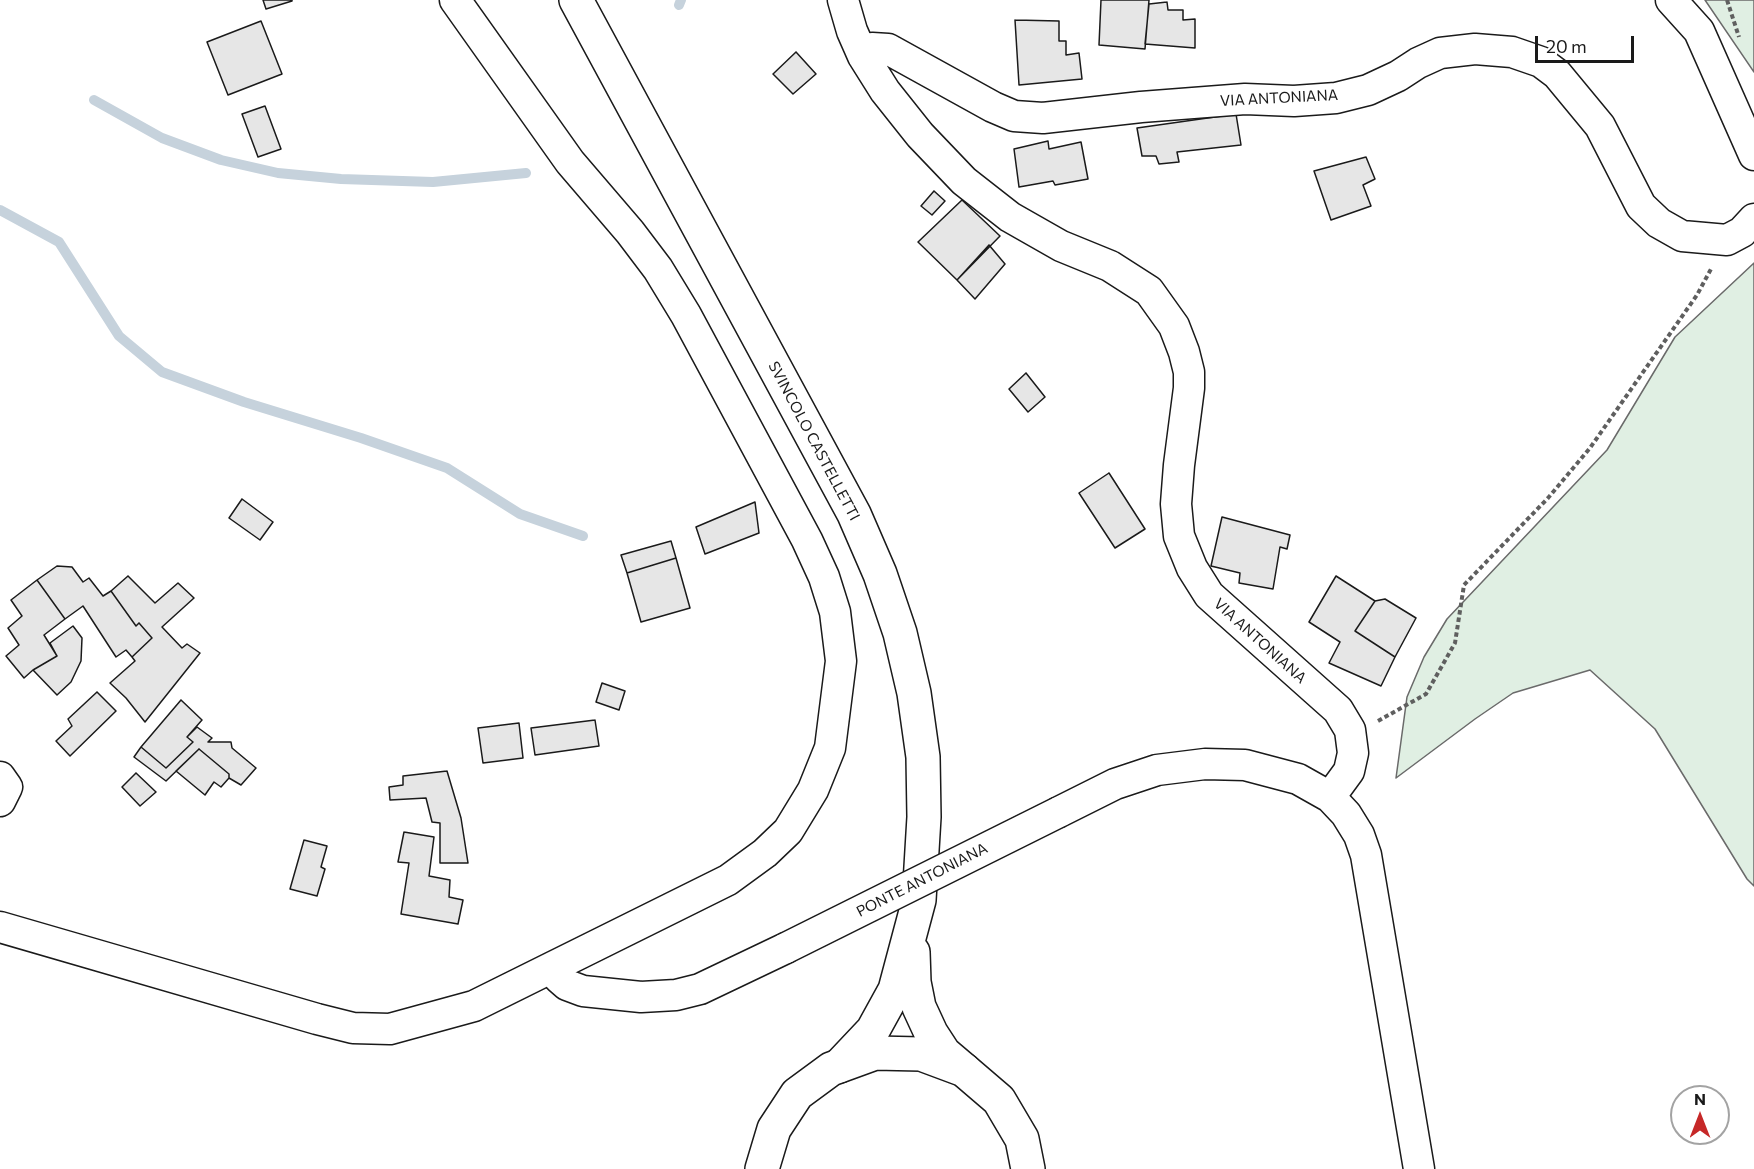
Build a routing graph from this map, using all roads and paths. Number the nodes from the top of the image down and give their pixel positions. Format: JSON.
{"nodes":[{"id":1,"x":455,"y":0,"type":"edge"},
{"id":2,"x":576,"y":0,"type":"edge"},
{"id":3,"x":843,"y":0,"type":"edge"},
{"id":4,"x":1671,"y":0,"type":"edge"},
{"id":5,"x":863,"y":56,"type":"junction"},
{"id":6,"x":1754,"y":155,"type":"edge"},
{"id":7,"x":1754,"y":219,"type":"edge"},
{"id":8,"x":1727,"y":240,"type":"junction"},
{"id":9,"x":1350,"y":730,"type":"junction"},
{"id":10,"x":0,"y":777,"type":"edge"},
{"id":11,"x":1330,"y":797,"type":"junction"},
{"id":12,"x":0,"y":801,"type":"edge"},
{"id":13,"x":914,"y":921,"type":"junction"},
{"id":14,"x":0,"y":927,"type":"edge"},
{"id":15,"x":553,"y":967,"type":"junction"},
{"id":16,"x":839,"y":1066,"type":"junction"},
{"id":17,"x":964,"y":1070,"type":"junction"},
{"id":18,"x":762,"y":1169,"type":"edge"},
{"id":19,"x":1028,"y":1169,"type":"edge"},
{"id":20,"x":1419,"y":1169,"type":"edge"}],
"edges":[{"from":1,"to":15,"type":"street"},
{"from":2,"to":13,"type":"main road","name":"SVINCOLO CASTELLETTI"},
{"from":3,"to":5,"type":"street","name":"VIA ANTONIANA"},
{"from":4,"to":6,"type":"street"},
{"from":5,"to":8,"type":"street","name":"VIA ANTONIANA"},
{"from":5,"to":9,"type":"street","name":"VIA ANTONIANA"},
{"from":7,"to":8,"type":"street"},
{"from":8,"to":9,"type":"path"},
{"from":9,"to":11,"type":"street"},
{"from":10,"to":12,"type":"street"},
{"from":11,"to":15,"type":"street","name":"PONTE ANTONIANA","bridge":true},
{"from":11,"to":20,"type":"street"},
{"from":13,"to":16,"type":"main road"},
{"from":13,"to":17,"type":"main road"},
{"from":14,"to":15,"type":"street"},
{"from":16,"to":17,"type":"main road"},
{"from":16,"to":18,"type":"main road"},
{"from":17,"to":19,"type":"main road"}]}
